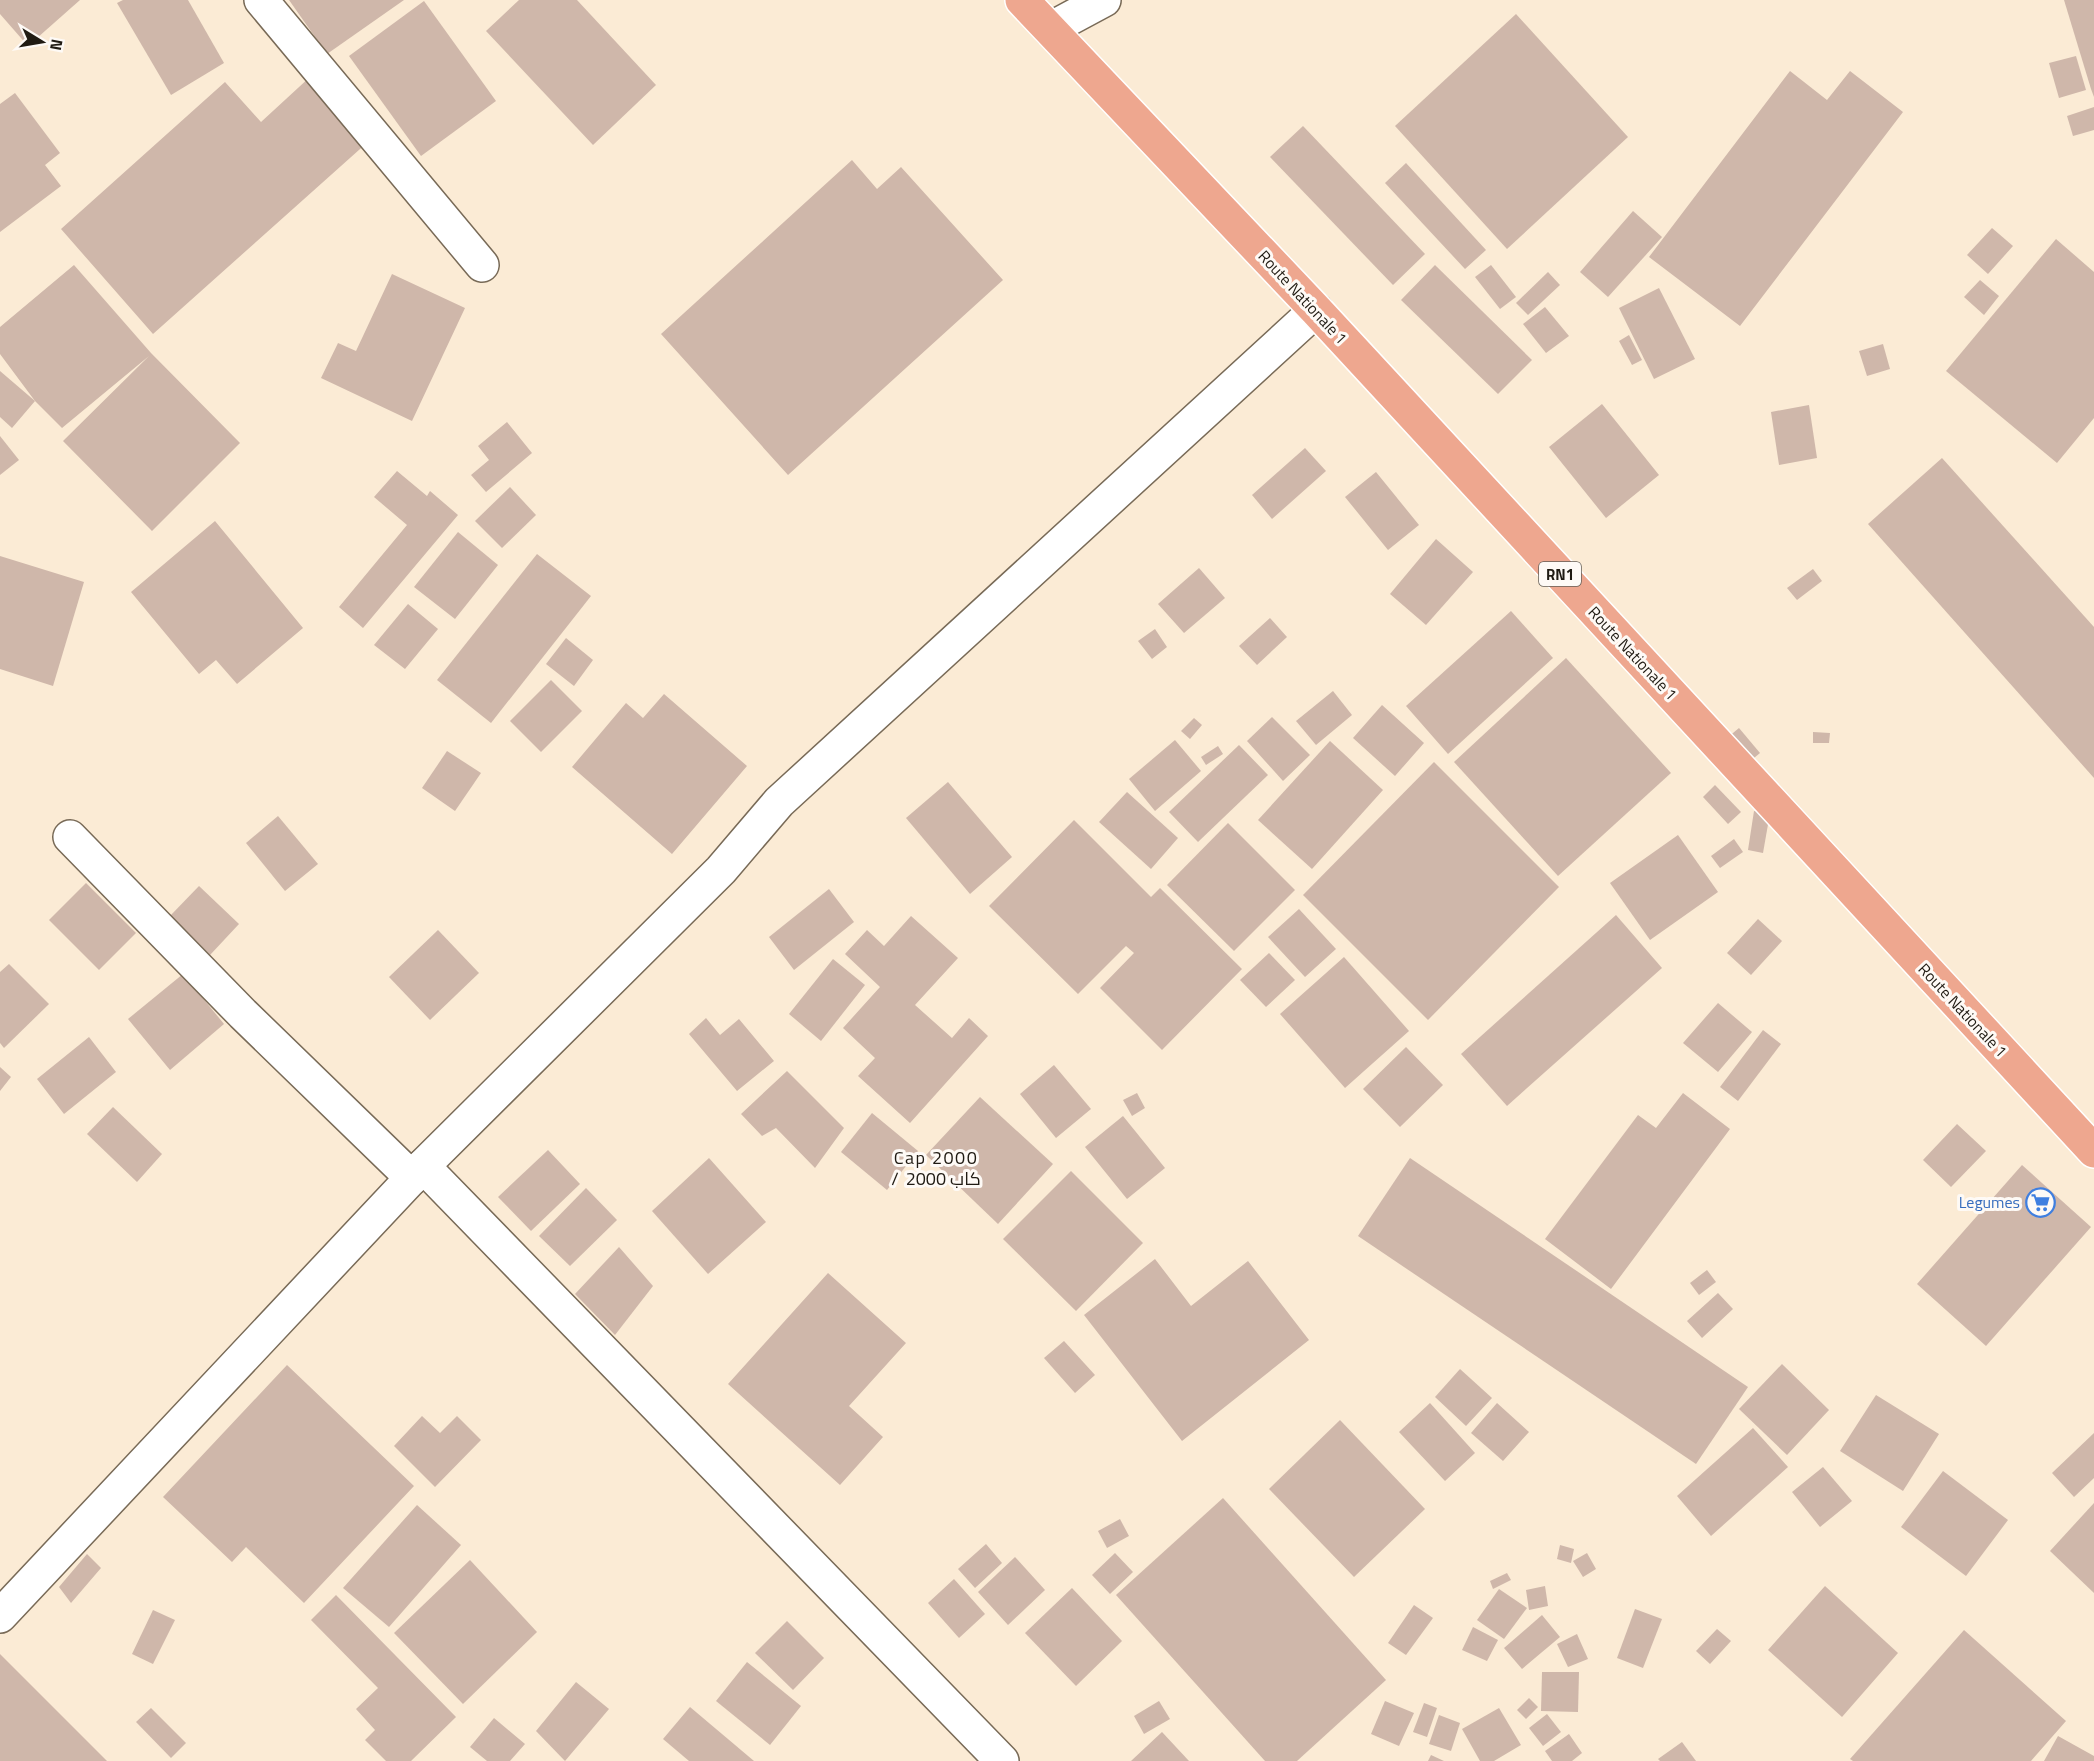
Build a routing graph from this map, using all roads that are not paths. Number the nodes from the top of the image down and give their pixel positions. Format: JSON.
{"nodes":[{"id":1,"x":261,"y":0,"type":"edge"},
{"id":2,"x":1022,"y":0,"type":"edge"},
{"id":3,"x":1104,"y":0,"type":"edge"},
{"id":4,"x":1050,"y":29,"type":"junction"},
{"id":5,"x":482,"y":265,"type":"dead end"},
{"id":6,"x":1316,"y":310,"type":"junction"},
{"id":7,"x":70,"y":837,"type":"dead end"},
{"id":8,"x":2094,"y":1151,"type":"edge"},
{"id":9,"x":417,"y":1172,"type":"junction"},
{"id":10,"x":3,"y":1607,"type":"edge"},
{"id":11,"x":1002,"y":1761,"type":"edge"}],
"edges":[{"from":1,"to":5,"type":"street"},
{"from":2,"to":4,"type":"main road","name":"Route Nationale 1","number":"RN1"},
{"from":3,"to":4,"type":"street"},
{"from":4,"to":6,"type":"main road","name":"Route Nationale 1","number":"RN1"},
{"from":6,"to":8,"type":"main road","name":"Route Nationale 1","number":"RN1"},
{"from":6,"to":9,"type":"street"},
{"from":7,"to":9,"type":"street"},
{"from":9,"to":10,"type":"street"},
{"from":9,"to":11,"type":"street"}]}
